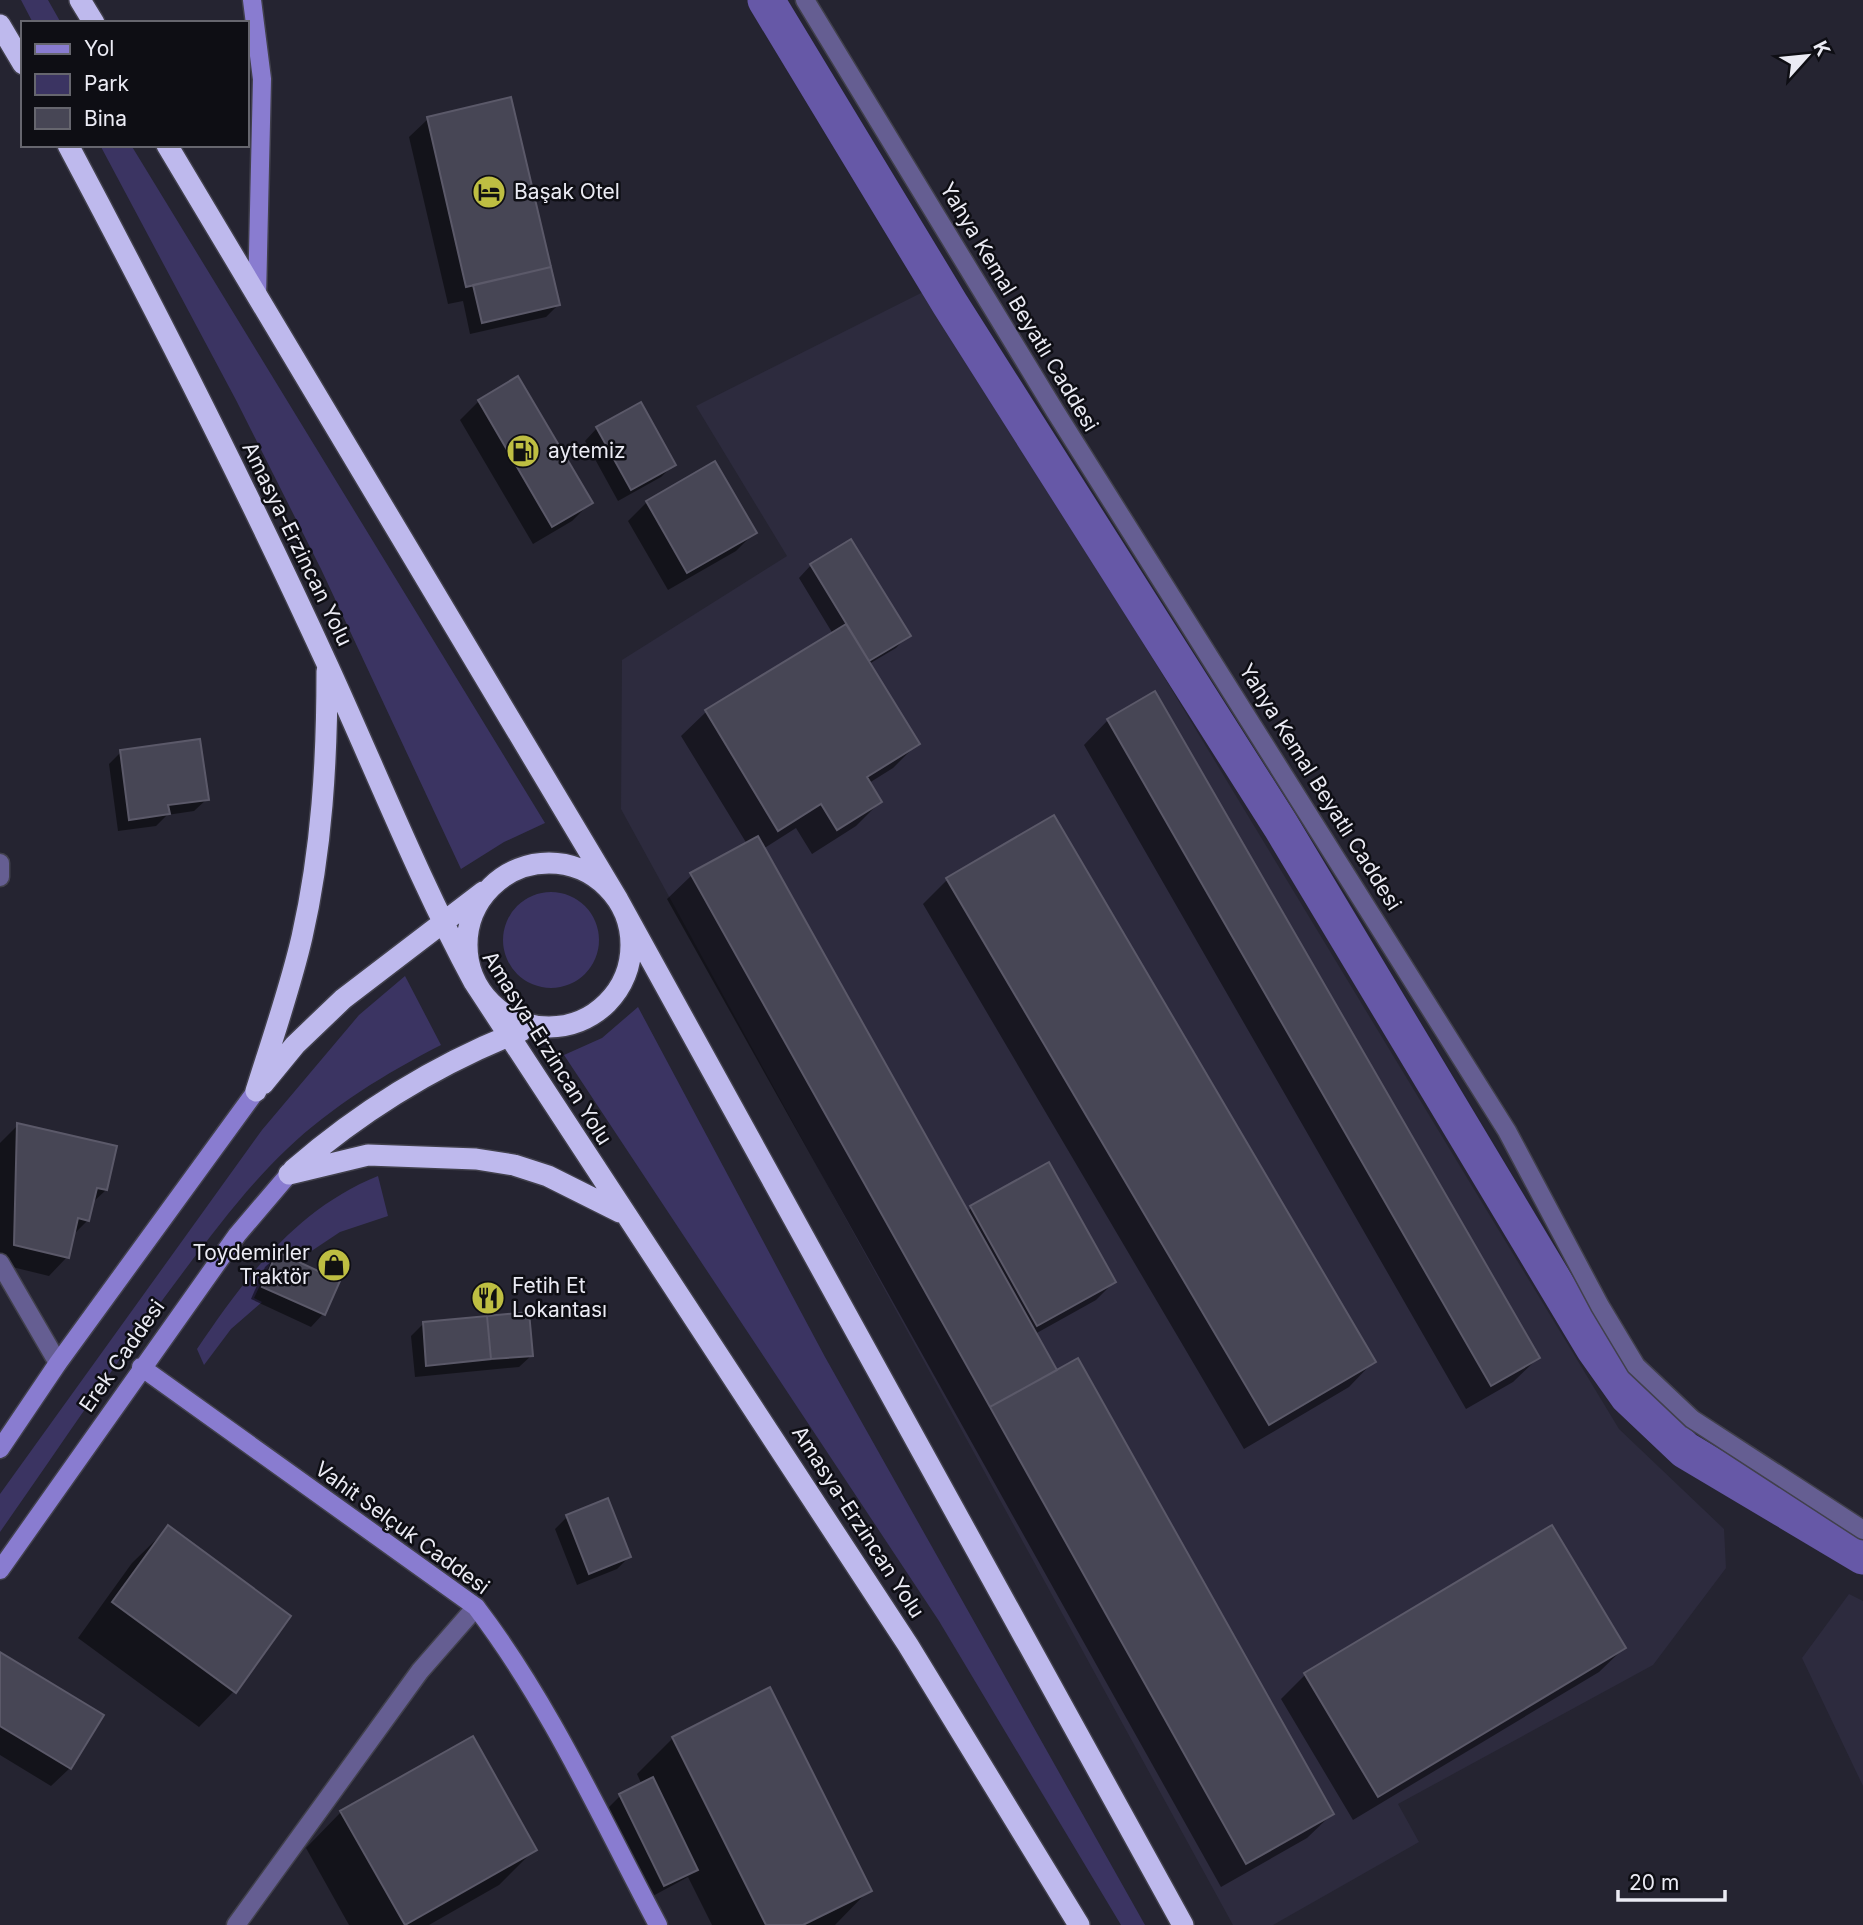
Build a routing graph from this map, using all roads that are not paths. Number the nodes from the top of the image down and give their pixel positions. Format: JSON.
{"nodes":[{"id":1,"x":80,"y":0,"type":"edge"},
{"id":2,"x":252,"y":0,"type":"edge"},
{"id":3,"x":805,"y":0,"type":"edge"},
{"id":4,"x":93,"y":21,"type":"edge"},
{"id":5,"x":0,"y":25,"type":"edge"},
{"id":6,"x":21,"y":61,"type":"edge"},
{"id":7,"x":69,"y":147,"type":"edge"},
{"id":8,"x":168,"y":147,"type":"edge"},
{"id":9,"x":257,"y":296,"type":"junction"},
{"id":10,"x":327,"y":664,"type":"junction"},
{"id":11,"x":0,"y":863,"type":"edge"},
{"id":12,"x":0,"y":877,"type":"edge"},
{"id":13,"x":496,"y":882,"type":"junction"},
{"id":14,"x":618,"y":900,"type":"junction"},
{"id":15,"x":442,"y":923,"type":"junction"},
{"id":16,"x":474,"y":982,"type":"junction"},
{"id":17,"x":534,"y":1026,"type":"junction"},
{"id":18,"x":508,"y":1036,"type":"junction"},
{"id":19,"x":256,"y":1091,"type":"junction"},
{"id":20,"x":289,"y":1174,"type":"junction"},
{"id":21,"x":623,"y":1213,"type":"junction"},
{"id":22,"x":0,"y":1263,"type":"edge"},
{"id":23,"x":58,"y":1363,"type":"junction"},
{"id":24,"x":141,"y":1367,"type":"junction"},
{"id":25,"x":0,"y":1450,"type":"edge"},
{"id":26,"x":1863,"y":1530,"type":"edge"},
{"id":27,"x":0,"y":1570,"type":"edge"},
{"id":28,"x":476,"y":1607,"type":"junction"},
{"id":29,"x":236,"y":1925,"type":"edge"},
{"id":30,"x":658,"y":1925,"type":"edge"},
{"id":31,"x":1079,"y":1925,"type":"edge"},
{"id":32,"x":1183,"y":1925,"type":"edge"}],
"edges":[{"from":1,"to":4,"type":"highway"},
{"from":2,"to":9,"type":"street"},
{"from":3,"to":26,"type":"street","name":"Yahya Kemal Beyatlı Caddesi"},
{"from":5,"to":6,"type":"highway"},
{"from":7,"to":10,"type":"highway","name":"Amasya-Erzincan Yolu"},
{"from":8,"to":9,"type":"highway"},
{"from":9,"to":14,"type":"highway"},
{"from":10,"to":15,"type":"highway","name":"Amasya-Erzincan Yolu"},
{"from":10,"to":19,"type":"highway"},
{"from":11,"to":12,"type":"street"},
{"from":13,"to":14,"type":"highway"},
{"from":13,"to":15,"type":"highway"},
{"from":13,"to":16,"type":"highway"},
{"from":14,"to":17,"type":"highway"},
{"from":14,"to":32,"type":"highway"},
{"from":15,"to":16,"type":"highway","name":"Amasya-Erzincan Yolu"},
{"from":15,"to":19,"type":"highway"},
{"from":16,"to":17,"type":"highway"},
{"from":16,"to":18,"type":"highway","name":"Amasya-Erzincan Yolu"},
{"from":17,"to":18,"type":"highway"},
{"from":18,"to":20,"type":"highway"},
{"from":18,"to":21,"type":"highway","name":"Amasya-Erzincan Yolu"},
{"from":19,"to":23,"type":"street"},
{"from":20,"to":21,"type":"highway"},
{"from":20,"to":24,"type":"street","name":"Erek Caddesi"},
{"from":21,"to":31,"type":"highway","name":"Amasya-Erzincan Yolu"},
{"from":22,"to":23,"type":"street"},
{"from":23,"to":25,"type":"street"},
{"from":24,"to":27,"type":"street","name":"Erek Caddesi"},
{"from":24,"to":28,"type":"street","name":"Vahit Selçuk Caddesi"},
{"from":28,"to":29,"type":"street"},
{"from":28,"to":30,"type":"street","name":"Vahit Selçuk Caddesi"}]}
